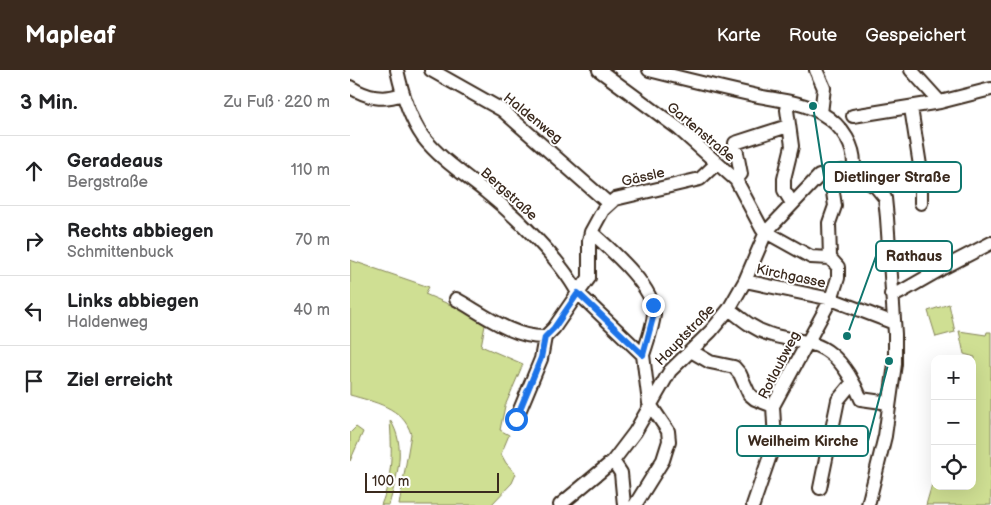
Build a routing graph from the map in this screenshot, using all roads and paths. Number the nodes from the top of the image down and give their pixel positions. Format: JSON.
{"nodes":[{"id":1,"x":397,"y":70,"type":"edge"},
{"id":2,"x":431,"y":70,"type":"edge"},
{"id":3,"x":599,"y":70,"type":"edge"},
{"id":4,"x":649,"y":70,"type":"edge"},
{"id":5,"x":816,"y":70,"type":"edge"},
{"id":6,"x":911,"y":70,"type":"edge"},
{"id":7,"x":350,"y":87,"type":"edge"},
{"id":8,"x":991,"y":89,"type":"edge"},
{"id":9,"x":402,"y":94,"type":"junction"},
{"id":10,"x":788,"y":102,"type":"junction"},
{"id":11,"x":940,"y":102,"type":"junction"},
{"id":12,"x":911,"y":108,"type":"junction"},
{"id":13,"x":821,"y":113,"type":"junction"},
{"id":14,"x":854,"y":116,"type":"dead end"},
{"id":15,"x":788,"y":126,"type":"junction"},
{"id":16,"x":717,"y":163,"type":"junction"},
{"id":17,"x":830,"y":172,"type":"junction"},
{"id":18,"x":853,"y":173,"type":"junction"},
{"id":19,"x":736,"y":180,"type":"junction"},
{"id":20,"x":608,"y":203,"type":"junction"},
{"id":21,"x":792,"y":203,"type":"junction"},
{"id":22,"x":921,"y":203,"type":"dead end"},
{"id":23,"x":592,"y":232,"type":"junction"},
{"id":24,"x":766,"y":232,"type":"junction"},
{"id":25,"x":991,"y":244,"type":"edge"},
{"id":26,"x":830,"y":258,"type":"junction"},
{"id":27,"x":745,"y":281,"type":"junction"},
{"id":28,"x":578,"y":293,"type":"junction"},
{"id":29,"x":891,"y":294,"type":"junction"},
{"id":30,"x":456,"y":299,"type":"dead end"},
{"id":31,"x":831,"y":299,"type":"junction"},
{"id":32,"x":730,"y":310,"type":"junction"},
{"id":33,"x":894,"y":323,"type":"junction"},
{"id":34,"x":545,"y":337,"type":"junction"},
{"id":35,"x":807,"y":342,"type":"junction"},
{"id":36,"x":691,"y":351,"type":"junction"},
{"id":37,"x":643,"y":355,"type":"junction"},
{"id":38,"x":852,"y":383,"type":"junction"},
{"id":39,"x":649,"y":403,"type":"junction"},
{"id":40,"x":889,"y":403,"type":"junction"},
{"id":41,"x":773,"y":406,"type":"junction"},
{"id":42,"x":516,"y":419,"type":"dead end"},
{"id":43,"x":613,"y":461,"type":"junction"},
{"id":44,"x":820,"y":488,"type":"dead end"},
{"id":45,"x":560,"y":505,"type":"edge"},
{"id":46,"x":624,"y":505,"type":"edge"},
{"id":47,"x":636,"y":505,"type":"edge"},
{"id":48,"x":753,"y":505,"type":"edge"},
{"id":49,"x":868,"y":505,"type":"edge"}],
"edges":[{"from":1,"to":9,"type":"street","name":"Bergstraße"},
{"from":2,"to":20,"type":"street","name":"Haldenweg"},
{"from":3,"to":16,"type":"street","name":"Gartenstraße"},
{"from":4,"to":10,"type":"street"},
{"from":5,"to":13,"type":"street"},
{"from":6,"to":11,"type":"street"},
{"from":7,"to":9,"type":"street"},
{"from":8,"to":11,"type":"street"},
{"from":9,"to":28,"type":"street","name":"Bergstraße"},
{"from":10,"to":13,"type":"street"},
{"from":10,"to":15,"type":"street"},
{"from":11,"to":12,"type":"street"},
{"from":12,"to":14,"type":"street"},
{"from":12,"to":22,"type":"street"},
{"from":13,"to":18,"type":"street"},
{"from":15,"to":19,"type":"street"},
{"from":15,"to":21,"type":"street"},
{"from":16,"to":19,"type":"street","name":"Gartenstraße"},
{"from":16,"to":20,"type":"street","name":"Gässle"},
{"from":17,"to":18,"type":"street"},
{"from":17,"to":21,"type":"street","name":"Hauptstraße"},
{"from":17,"to":26,"type":"street"},
{"from":18,"to":29,"type":"street"},
{"from":19,"to":24,"type":"street","name":"Gartenstraße"},
{"from":20,"to":23,"type":"street","name":"Gässle"},
{"from":21,"to":24,"type":"street","name":"Hauptstraße"},
{"from":23,"to":28,"type":"street","name":"Gässle"},
{"from":23,"to":37,"type":"street"},
{"from":24,"to":26,"type":"street"},
{"from":24,"to":27,"type":"street","name":"Hauptstraße"},
{"from":25,"to":29,"type":"street"},
{"from":26,"to":31,"type":"street","name":"Rotlaubweg"},
{"from":27,"to":31,"type":"street","name":"Kirchgasse"},
{"from":27,"to":32,"type":"street","name":"Hauptstraße"},
{"from":28,"to":34,"type":"street"},
{"from":28,"to":37,"type":"street","name":"Bergstraße"},
{"from":29,"to":33,"type":"street"},
{"from":30,"to":34,"type":"street"},
{"from":31,"to":33,"type":"street","name":"Kirchgasse"},
{"from":31,"to":35,"type":"street","name":"Rotlaubweg"},
{"from":32,"to":35,"type":"street"},
{"from":32,"to":36,"type":"street","name":"Hauptstraße"},
{"from":33,"to":40,"type":"street"},
{"from":34,"to":42,"type":"street"},
{"from":35,"to":38,"type":"street"},
{"from":35,"to":41,"type":"street","name":"Rotlaubweg"},
{"from":36,"to":39,"type":"street","name":"Hauptstraße"},
{"from":36,"to":41,"type":"street"},
{"from":37,"to":39,"type":"street"},
{"from":38,"to":40,"type":"street"},
{"from":38,"to":44,"type":"street"},
{"from":39,"to":43,"type":"street","name":"Hauptstraße"},
{"from":39,"to":47,"type":"street"},
{"from":40,"to":49,"type":"street"},
{"from":41,"to":48,"type":"street","name":"Rotlaubweg"},
{"from":43,"to":45,"type":"street","name":"Hauptstraße"},
{"from":43,"to":46,"type":"street"}]}
